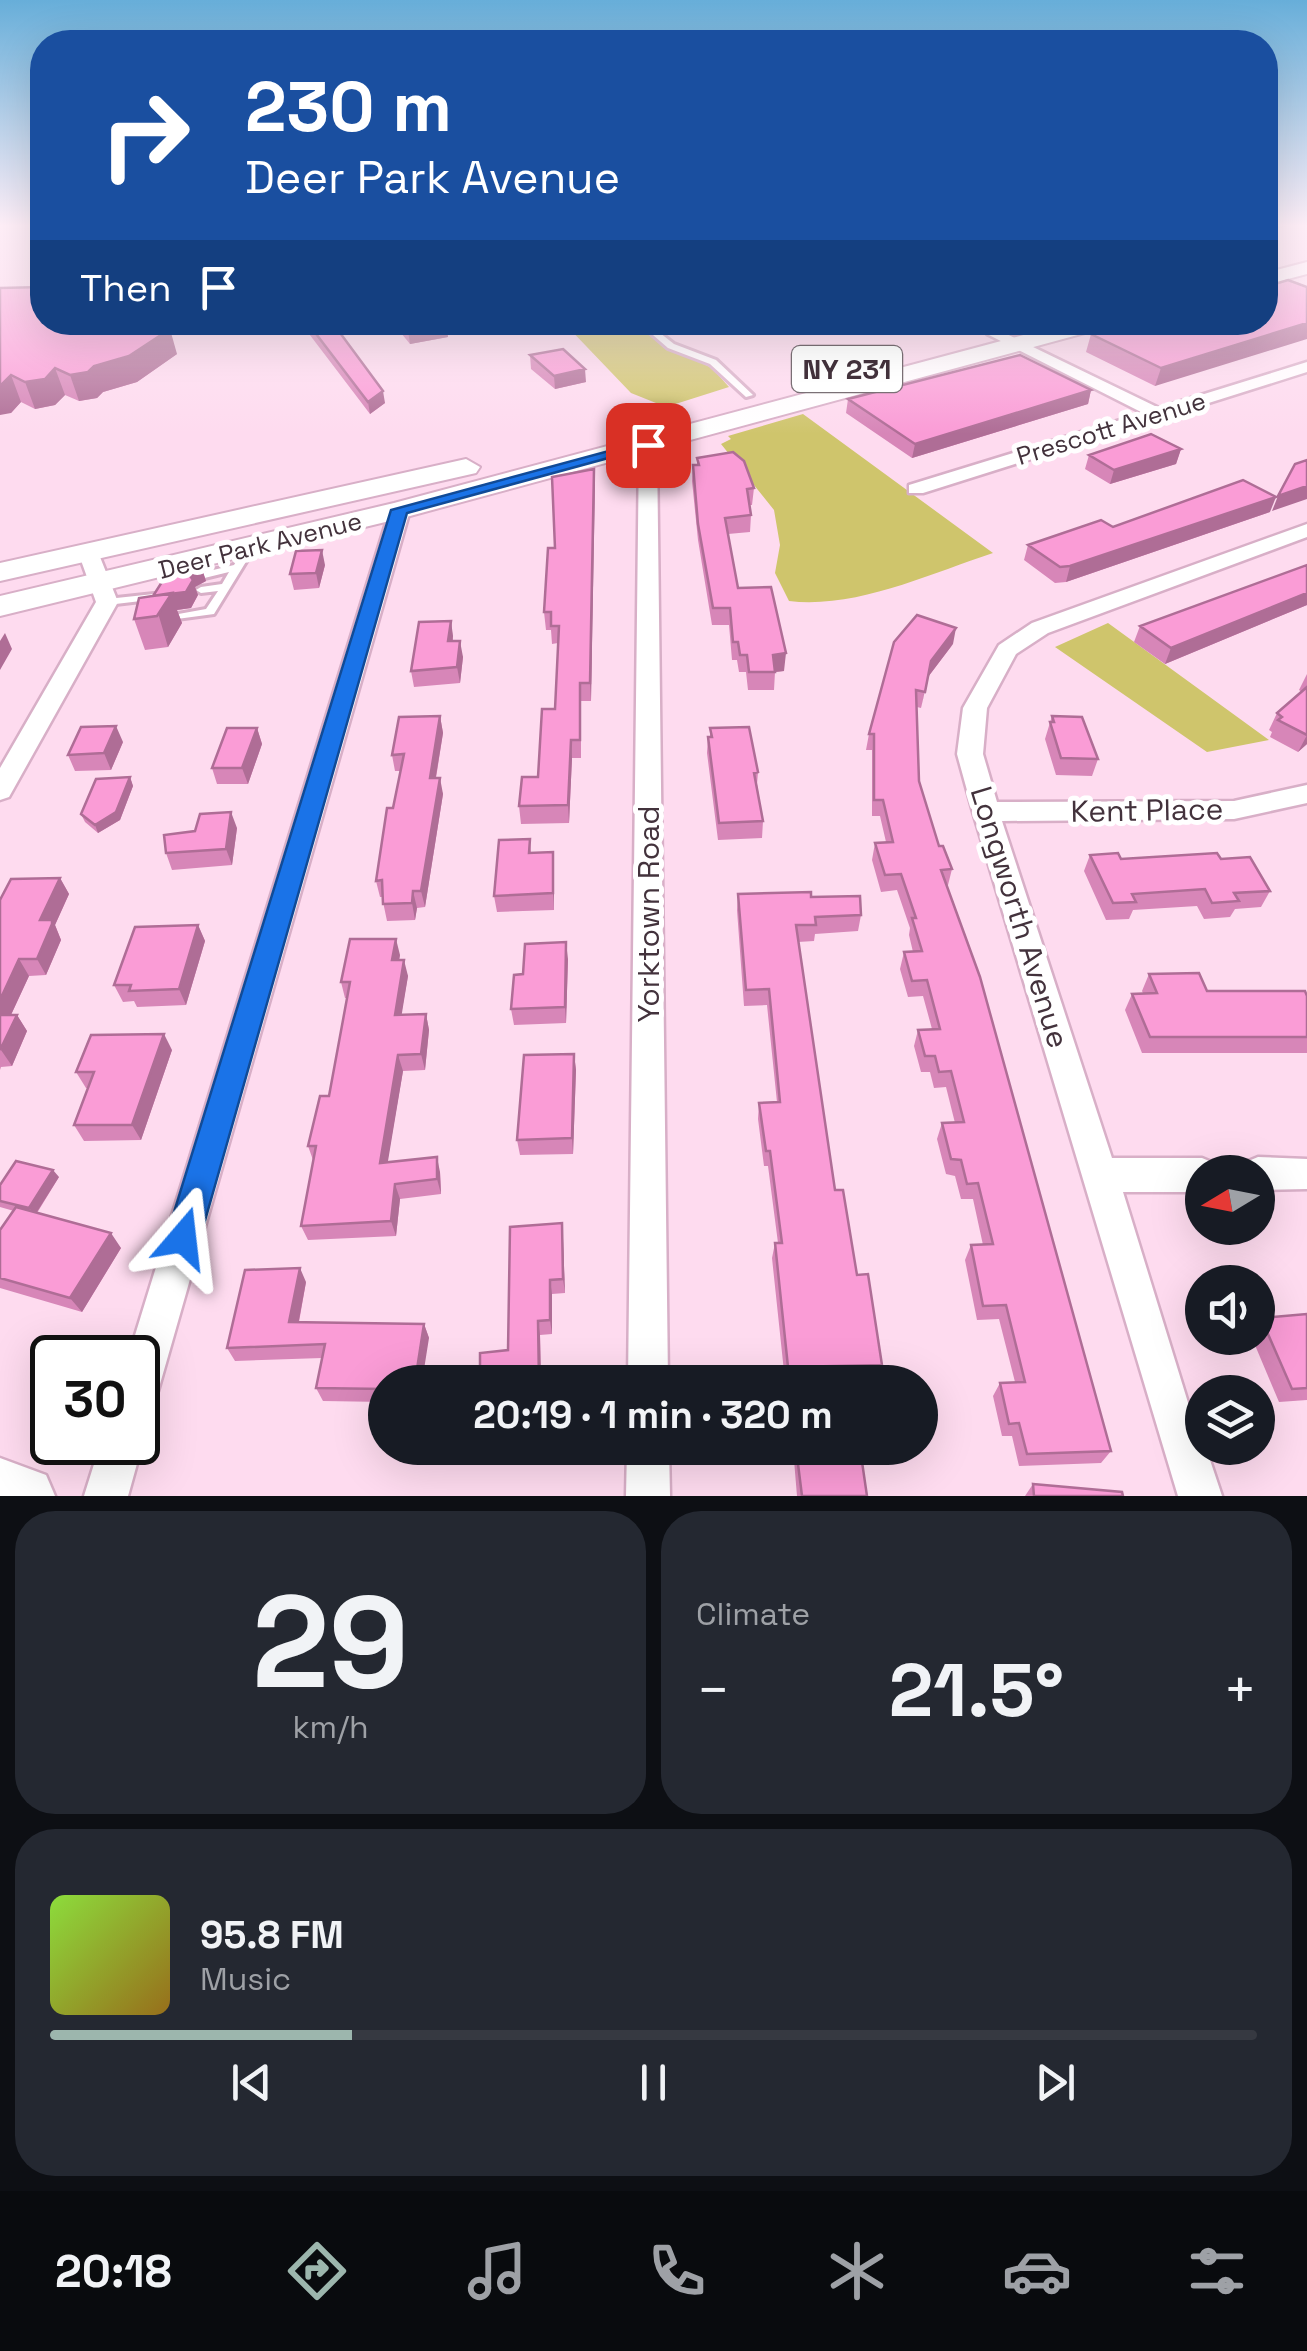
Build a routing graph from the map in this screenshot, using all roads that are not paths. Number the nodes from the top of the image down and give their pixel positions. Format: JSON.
{"nodes":[{"id":1,"x":657,"y":335,"type":"edge"},
{"id":2,"x":973,"y":335,"type":"edge"},
{"id":3,"x":1014,"y":335,"type":"edge"},
{"id":4,"x":1024,"y":335,"type":"edge"},
{"id":5,"x":1307,"y":366,"type":"edge"},
{"id":6,"x":749,"y":395,"type":"junction"},
{"id":7,"x":1157,"y":413,"type":"junction"},
{"id":8,"x":648,"y":445,"type":"junction"},
{"id":9,"x":916,"y":489,"type":"dead end"},
{"id":10,"x":400,"y":510,"type":"junction"},
{"id":11,"x":1307,"y":530,"type":"edge"},
{"id":12,"x":88,"y":552,"type":"junction"},
{"id":13,"x":244,"y":557,"type":"junction"},
{"id":14,"x":0,"y":572,"type":"edge"},
{"id":15,"x":163,"y":586,"type":"junction"},
{"id":16,"x":227,"y":586,"type":"junction"},
{"id":17,"x":201,"y":590,"type":"dead end"},
{"id":18,"x":103,"y":593,"type":"junction"},
{"id":19,"x":0,"y":606,"type":"edge"},
{"id":20,"x":150,"y":609,"type":"edge"},
{"id":21,"x":159,"y":620,"type":"edge"},
{"id":22,"x":0,"y":792,"type":"edge"},
{"id":23,"x":1307,"y":794,"type":"edge"},
{"id":24,"x":986,"y":812,"type":"junction"},
{"id":25,"x":1185,"y":1174,"type":"edge"},
{"id":26,"x":1275,"y":1174,"type":"edge"},
{"id":27,"x":1304,"y":1174,"type":"dead end"},
{"id":28,"x":1101,"y":1175,"type":"junction"},
{"id":29,"x":155,"y":1335,"type":"edge"},
{"id":30,"x":648,"y":1365,"type":"edge"},
{"id":31,"x":115,"y":1465,"type":"edge"},
{"id":32,"x":648,"y":1465,"type":"edge"},
{"id":33,"x":0,"y":1488,"type":"edge"},
{"id":34,"x":25,"y":1496,"type":"edge"},
{"id":35,"x":106,"y":1496,"type":"edge"},
{"id":36,"x":648,"y":1496,"type":"edge"},
{"id":37,"x":1200,"y":1496,"type":"edge"}],
"edges":[{"from":1,"to":6,"type":"lane"},
{"from":2,"to":6,"type":"main road","name":"Deer Park Avenue","number":"NY 231"},
{"from":3,"to":8,"type":"main road","name":"Deer Park Avenue","number":"NY 231"},
{"from":4,"to":7,"type":"street"},
{"from":5,"to":7,"type":"street","name":"Prescott Avenue"},
{"from":6,"to":12,"type":"main road","name":"Deer Park Avenue","number":"NY 231"},
{"from":7,"to":9,"type":"street","name":"Prescott Avenue"},
{"from":8,"to":10,"type":"main road","name":"Deer Park Avenue","number":"NY 231"},
{"from":8,"to":30,"type":"street","name":"Yorktown Road"},
{"from":10,"to":13,"type":"main road","name":"Deer Park Avenue","number":"NY 231"},
{"from":10,"to":29,"type":"street"},
{"from":11,"to":24,"type":"street","name":"Longworth Avenue"},
{"from":12,"to":14,"type":"main road","name":"Deer Park Avenue","number":"NY 231"},
{"from":12,"to":18,"type":"street"},
{"from":13,"to":15,"type":"main road","name":"Deer Park Avenue","number":"NY 231"},
{"from":13,"to":16,"type":"lane"},
{"from":15,"to":18,"type":"main road","name":"Deer Park Avenue","number":"NY 231"},
{"from":15,"to":20,"type":"lane"},
{"from":16,"to":17,"type":"lane"},
{"from":16,"to":21,"type":"lane"},
{"from":18,"to":19,"type":"main road","name":"Deer Park Avenue","number":"NY 231"},
{"from":18,"to":22,"type":"street"},
{"from":23,"to":24,"type":"street","name":"Kent Place"},
{"from":24,"to":28,"type":"street","name":"Longworth Avenue"},
{"from":25,"to":28,"type":"street"},
{"from":26,"to":27,"type":"street"},
{"from":28,"to":37,"type":"street","name":"Longworth Avenue"},
{"from":31,"to":35,"type":"street"},
{"from":32,"to":36,"type":"street"},
{"from":33,"to":34,"type":"main road"}]}
